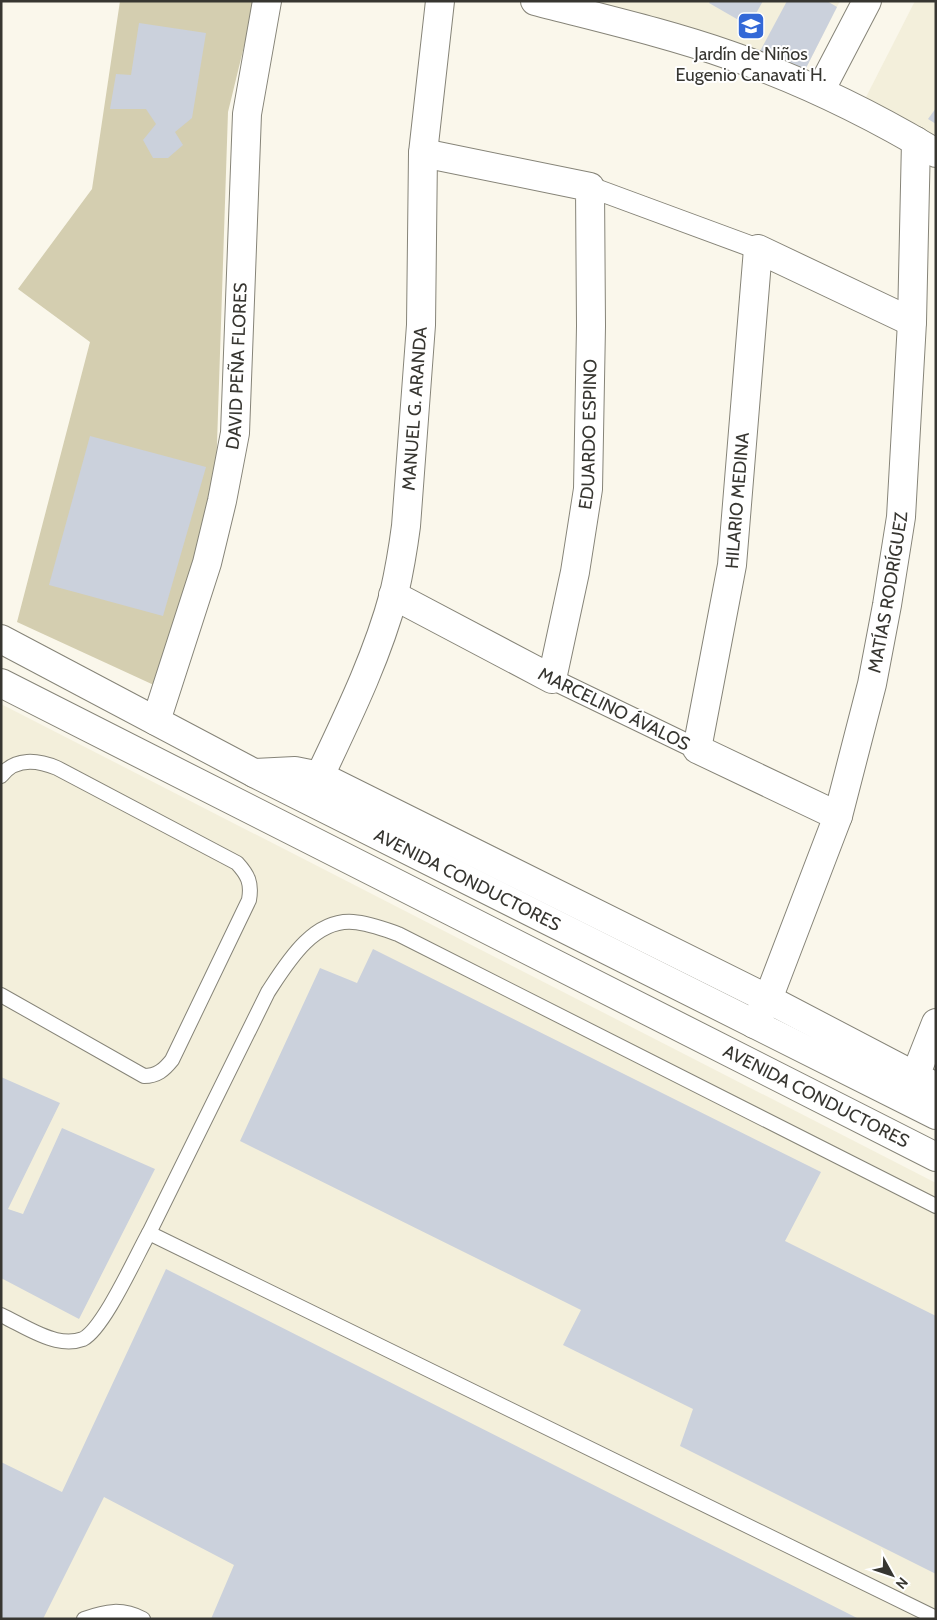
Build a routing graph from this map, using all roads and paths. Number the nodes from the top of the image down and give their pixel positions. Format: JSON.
{"nodes":[{"id":1,"x":266,"y":1,"type":"edge"},
{"id":2,"x":440,"y":1,"type":"edge"},
{"id":3,"x":534,"y":1,"type":"edge"},
{"id":4,"x":867,"y":1,"type":"edge"},
{"id":5,"x":820,"y":91,"type":"junction"},
{"id":6,"x":926,"y":147,"type":"edge"},
{"id":7,"x":423,"y":153,"type":"junction"},
{"id":8,"x":590,"y":187,"type":"junction"},
{"id":9,"x":758,"y":249,"type":"junction"},
{"id":10,"x":912,"y":322,"type":"junction"},
{"id":11,"x":393,"y":595,"type":"junction"},
{"id":12,"x":1,"y":639,"type":"edge"},
{"id":13,"x":552,"y":679,"type":"junction"},
{"id":14,"x":1,"y":683,"type":"edge"},
{"id":15,"x":156,"y":721,"type":"junction"},
{"id":16,"x":697,"y":749,"type":"junction"},
{"id":17,"x":1,"y":776,"type":"edge"},
{"id":18,"x":315,"y":787,"type":"junction"},
{"id":19,"x":838,"y":816,"type":"junction"},
{"id":20,"x":1,"y":995,"type":"edge"},
{"id":21,"x":768,"y":999,"type":"junction"},
{"id":22,"x":936,"y":1023,"type":"edge"},
{"id":23,"x":754,"y":1024,"type":"junction"},
{"id":24,"x":919,"y":1088,"type":"edge"},
{"id":25,"x":936,"y":1115,"type":"edge"},
{"id":26,"x":936,"y":1157,"type":"edge"},
{"id":27,"x":936,"y":1206,"type":"edge"},
{"id":28,"x":149,"y":1232,"type":"junction"},
{"id":29,"x":1,"y":1314,"type":"edge"},
{"id":30,"x":936,"y":1618,"type":"edge"},
{"id":31,"x":84,"y":1619,"type":"edge"},
{"id":32,"x":143,"y":1619,"type":"edge"}],
"edges":[{"from":1,"to":15,"type":"street","name":"DAVID PEÑA FLORES"},
{"from":2,"to":7,"type":"street","name":"MANUEL G. ARANDA"},
{"from":3,"to":5,"type":"street"},
{"from":4,"to":5,"type":"street"},
{"from":5,"to":6,"type":"street"},
{"from":6,"to":10,"type":"street","name":"MATÍAS RODRÍGUEZ"},
{"from":7,"to":8,"type":"street"},
{"from":7,"to":11,"type":"street","name":"MANUEL G. ARANDA"},
{"from":8,"to":9,"type":"street"},
{"from":8,"to":13,"type":"street","name":"EDUARDO ESPINO"},
{"from":9,"to":10,"type":"street"},
{"from":9,"to":16,"type":"street","name":"HILARIO MEDINA"},
{"from":10,"to":19,"type":"street","name":"MATÍAS RODRÍGUEZ"},
{"from":11,"to":13,"type":"street","name":"MARCELINO ÁVALOS"},
{"from":11,"to":18,"type":"street","name":"MANUEL G. ARANDA"},
{"from":12,"to":15,"type":"street","name":"AVENIDA CONDUCTORES"},
{"from":13,"to":16,"type":"street","name":"MARCELINO ÁVALOS"},
{"from":14,"to":26,"type":"street","name":"AVENIDA CONDUCTORES"},
{"from":15,"to":18,"type":"street","name":"AVENIDA CONDUCTORES"},
{"from":16,"to":19,"type":"street","name":"MARCELINO ÁVALOS"},
{"from":17,"to":20,"type":"lane"},
{"from":18,"to":21,"type":"street"},
{"from":18,"to":23,"type":"street","name":"AVENIDA CONDUCTORES"},
{"from":19,"to":21,"type":"street","name":"MATÍAS RODRÍGUEZ"},
{"from":21,"to":23,"type":"street","name":"MATÍAS RODRÍGUEZ"},
{"from":21,"to":24,"type":"street"},
{"from":22,"to":24,"type":"street"},
{"from":23,"to":24,"type":"street","name":"AVENIDA CONDUCTORES"},
{"from":24,"to":25,"type":"street","name":"AVENIDA CONDUCTORES"},
{"from":27,"to":28,"type":"lane"},
{"from":28,"to":29,"type":"lane"},
{"from":28,"to":30,"type":"lane"},
{"from":31,"to":32,"type":"lane"}]}
